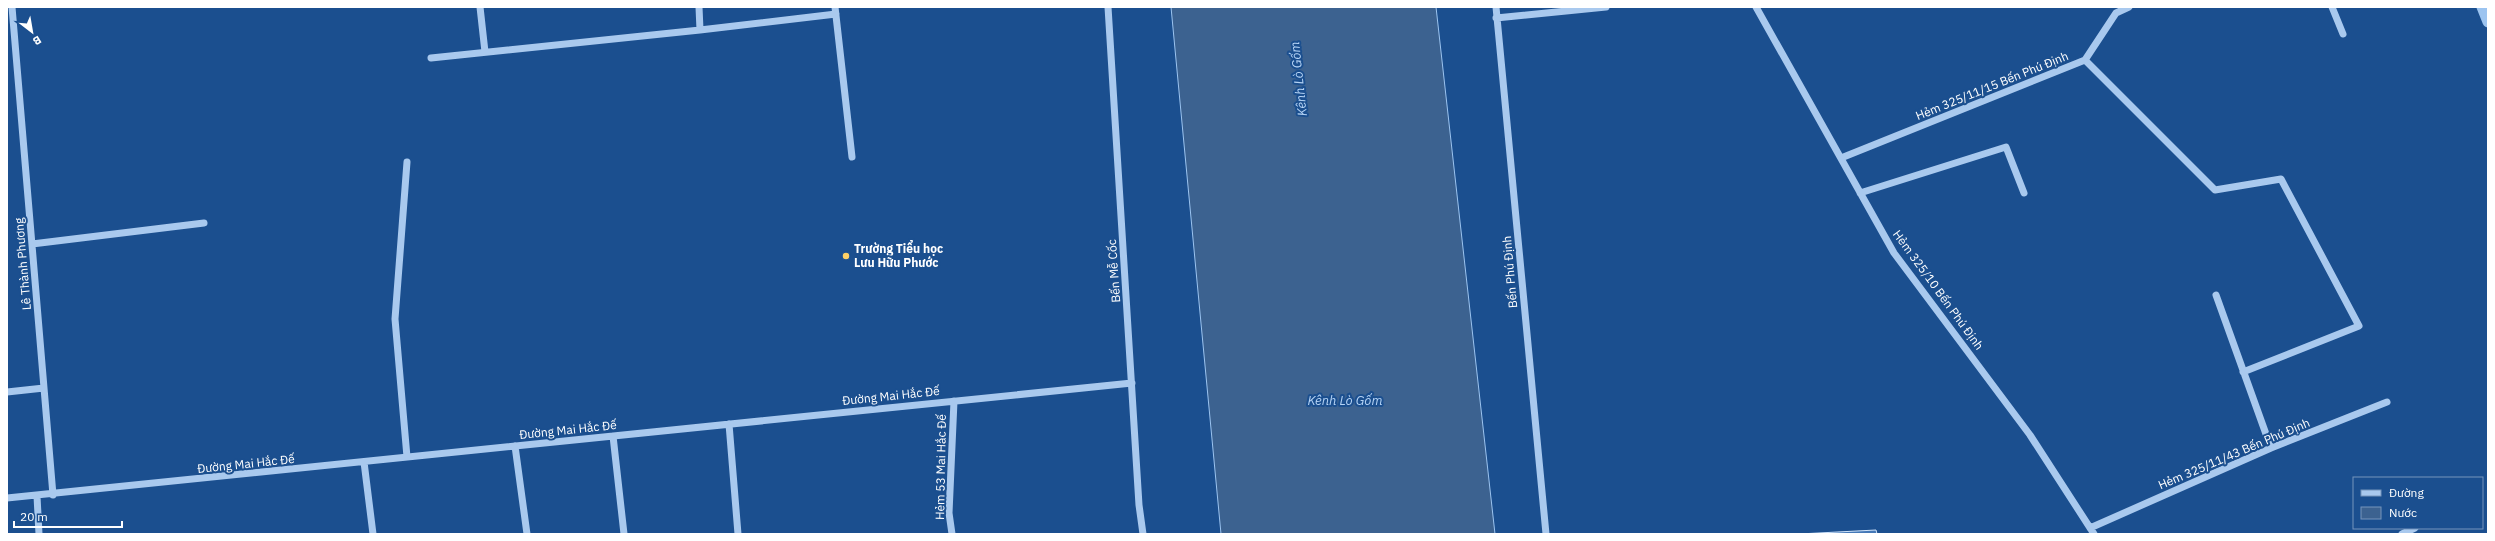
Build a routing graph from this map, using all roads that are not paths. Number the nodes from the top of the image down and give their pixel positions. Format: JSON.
{"nodes":[{"id":1,"x":12,"y":7,"type":"edge"},
{"id":2,"x":480,"y":7,"type":"edge"},
{"id":3,"x":699,"y":7,"type":"edge"},
{"id":4,"x":1108,"y":7,"type":"edge"},
{"id":5,"x":1496,"y":7,"type":"edge"},
{"id":6,"x":1606,"y":7,"type":"edge"},
{"id":7,"x":1756,"y":7,"type":"edge"},
{"id":8,"x":2129,"y":7,"type":"edge"},
{"id":9,"x":2332,"y":7,"type":"edge"},
{"id":10,"x":836,"y":10,"type":"edge"},
{"id":11,"x":1496,"y":18,"type":"junction"},
{"id":12,"x":700,"y":30,"type":"junction"},
{"id":13,"x":11,"y":34,"type":"edge"},
{"id":14,"x":2343,"y":34,"type":"dead end"},
{"id":15,"x":485,"y":52,"type":"junction"},
{"id":16,"x":431,"y":58,"type":"dead end"},
{"id":17,"x":2086,"y":60,"type":"junction"},
{"id":18,"x":852,"y":157,"type":"dead end"},
{"id":19,"x":1841,"y":158,"type":"junction"},
{"id":20,"x":407,"y":162,"type":"dead end"},
{"id":21,"x":1860,"y":193,"type":"junction"},
{"id":22,"x":2024,"y":193,"type":"dead end"},
{"id":23,"x":204,"y":223,"type":"dead end"},
{"id":24,"x":32,"y":244,"type":"junction"},
{"id":25,"x":2216,"y":295,"type":"dead end"},
{"id":26,"x":2243,"y":372,"type":"junction"},
{"id":27,"x":1132,"y":383,"type":"junction"},
{"id":28,"x":44,"y":388,"type":"junction"},
{"id":29,"x":7,"y":392,"type":"edge"},
{"id":30,"x":954,"y":401,"type":"junction"},
{"id":31,"x":2387,"y":402,"type":"dead end"},
{"id":32,"x":730,"y":424,"type":"junction"},
{"id":33,"x":613,"y":436,"type":"junction"},
{"id":34,"x":515,"y":446,"type":"junction"},
{"id":35,"x":2271,"y":448,"type":"junction"},
{"id":36,"x":407,"y":458,"type":"junction"},
{"id":37,"x":364,"y":462,"type":"junction"},
{"id":38,"x":53,"y":495,"type":"junction"},
{"id":39,"x":37,"y":496,"type":"junction"},
{"id":40,"x":7,"y":498,"type":"edge"},
{"id":41,"x":2413,"y":529,"type":"edge"},
{"id":42,"x":2092,"y":531,"type":"edge"},
{"id":43,"x":39,"y":534,"type":"edge"},
{"id":44,"x":373,"y":534,"type":"edge"},
{"id":45,"x":527,"y":534,"type":"edge"},
{"id":46,"x":624,"y":534,"type":"edge"},
{"id":47,"x":738,"y":534,"type":"edge"},
{"id":48,"x":952,"y":534,"type":"edge"},
{"id":49,"x":1143,"y":534,"type":"edge"},
{"id":50,"x":1546,"y":534,"type":"edge"},
{"id":51,"x":2402,"y":534,"type":"edge"}],
"edges":[{"from":1,"to":13,"type":"street","name":"Lê Thành Phương"},
{"from":2,"to":15,"type":"street"},
{"from":3,"to":12,"type":"street"},
{"from":4,"to":27,"type":"street","name":"Bến Mễ Cốc"},
{"from":5,"to":11,"type":"street","name":"Bến Phú Định"},
{"from":6,"to":11,"type":"street"},
{"from":7,"to":19,"type":"street","name":"Hẻm 325/10 Bến Phú Định"},
{"from":8,"to":17,"type":"street","name":"Hẻm 325/11/15 Bến Phú Định"},
{"from":9,"to":14,"type":"street"},
{"from":10,"to":12,"type":"street"},
{"from":10,"to":18,"type":"street"},
{"from":11,"to":50,"type":"street","name":"Bến Phú Định"},
{"from":12,"to":15,"type":"street"},
{"from":13,"to":24,"type":"street","name":"Lê Thành Phương"},
{"from":15,"to":16,"type":"street"},
{"from":17,"to":19,"type":"street","name":"Hẻm 325/11/15 Bến Phú Định"},
{"from":17,"to":26,"type":"street"},
{"from":19,"to":21,"type":"street","name":"Hẻm 325/10 Bến Phú Định"},
{"from":20,"to":36,"type":"street"},
{"from":21,"to":22,"type":"street"},
{"from":21,"to":42,"type":"street","name":"Hẻm 325/10 Bến Phú Định"},
{"from":23,"to":24,"type":"street"},
{"from":24,"to":28,"type":"street","name":"Lê Thành Phương"},
{"from":25,"to":26,"type":"street"},
{"from":26,"to":35,"type":"street"},
{"from":27,"to":30,"type":"street","name":"Đường Mai Hắc Đế"},
{"from":27,"to":49,"type":"street","name":"Bến Mễ Cốc"},
{"from":28,"to":29,"type":"street"},
{"from":28,"to":38,"type":"street","name":"Lê Thành Phương"},
{"from":30,"to":32,"type":"street","name":"Đường Mai Hắc Đế"},
{"from":30,"to":48,"type":"street","name":"Hẻm 53 Mai Hắc Đế"},
{"from":31,"to":35,"type":"street","name":"Hẻm 325/11/43 Bến Phú Định"},
{"from":32,"to":33,"type":"street","name":"Đường Mai Hắc Đế"},
{"from":32,"to":47,"type":"street"},
{"from":33,"to":34,"type":"street","name":"Đường Mai Hắc Đế"},
{"from":33,"to":46,"type":"street"},
{"from":34,"to":36,"type":"street","name":"Đường Mai Hắc Đế"},
{"from":34,"to":45,"type":"street"},
{"from":35,"to":42,"type":"street","name":"Hẻm 325/11/43 Bến Phú Định"},
{"from":36,"to":37,"type":"street","name":"Đường Mai Hắc Đế"},
{"from":37,"to":38,"type":"street","name":"Đường Mai Hắc Đế"},
{"from":37,"to":44,"type":"street"},
{"from":38,"to":39,"type":"street","name":"Đường Mai Hắc Đế"},
{"from":39,"to":40,"type":"street","name":"Đường Mai Hắc Đế"},
{"from":39,"to":43,"type":"street"},
{"from":41,"to":51,"type":"street"}]}
